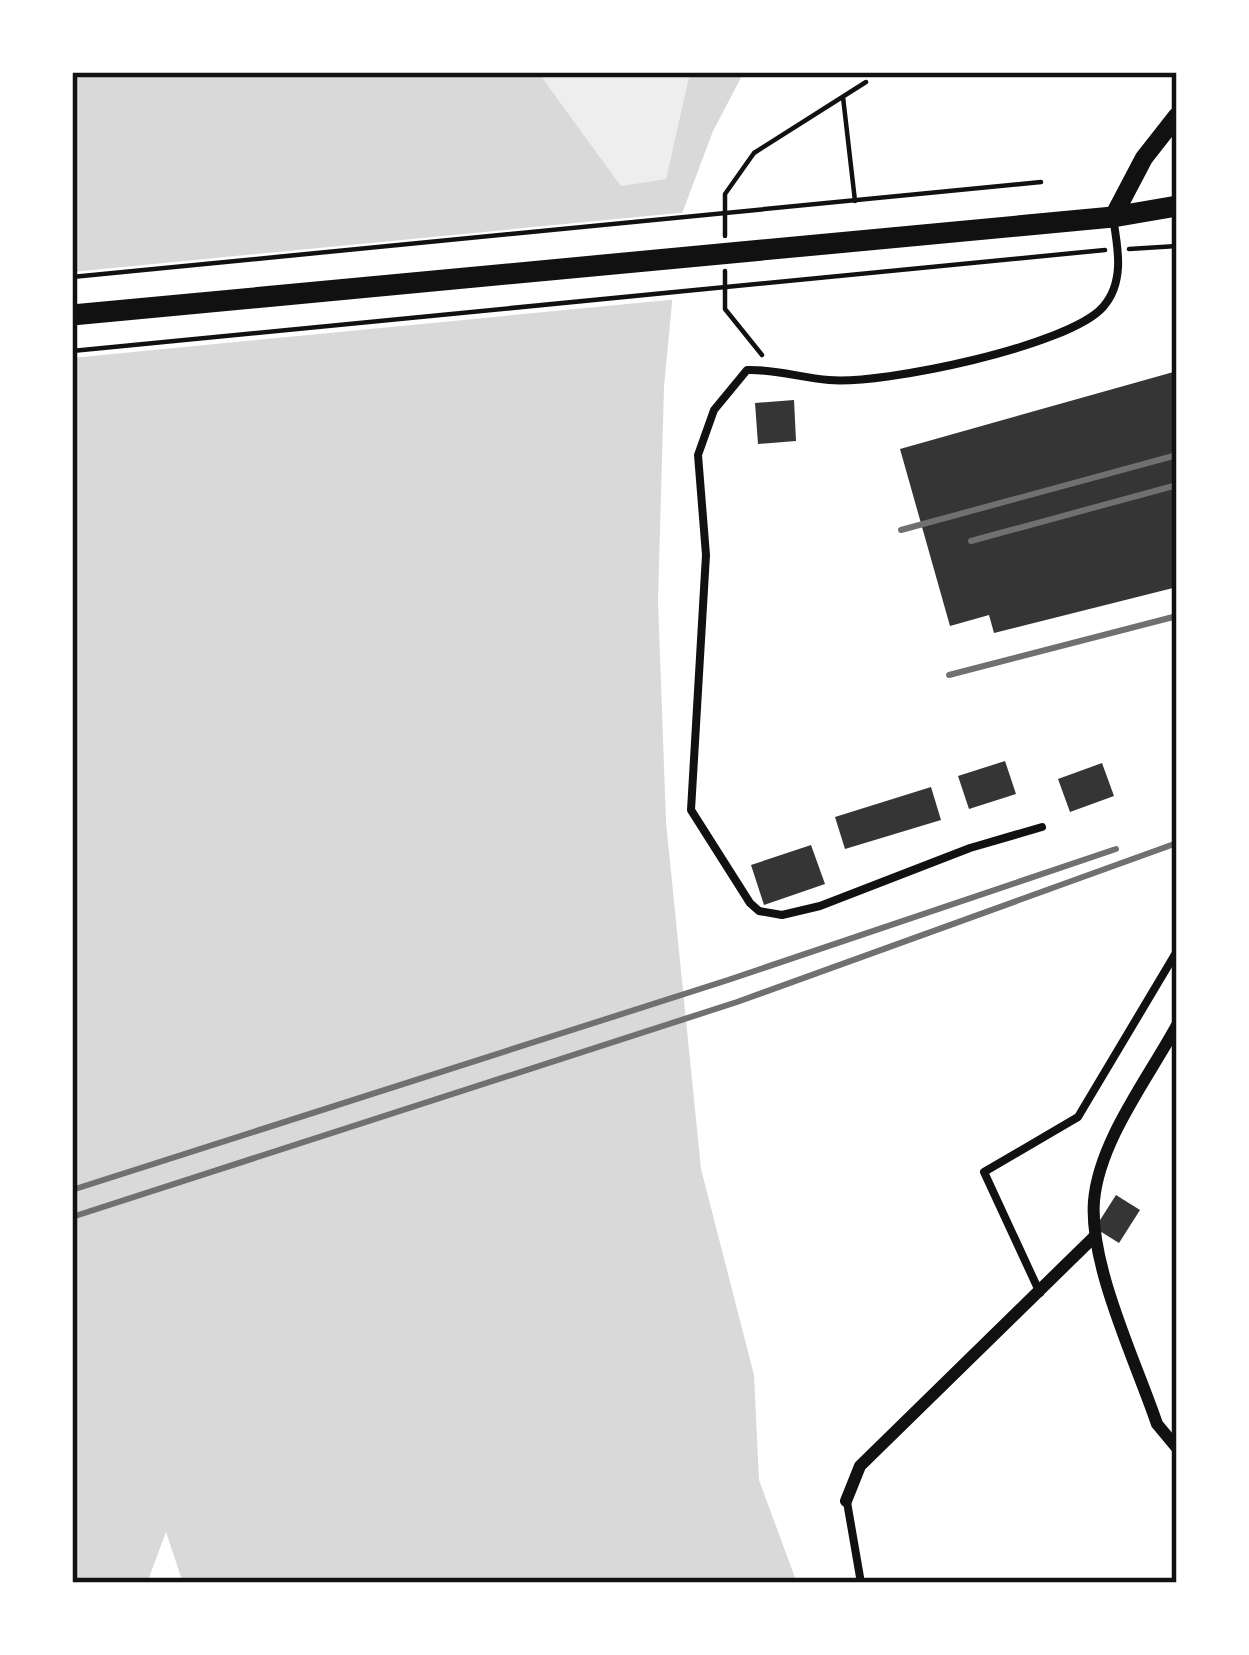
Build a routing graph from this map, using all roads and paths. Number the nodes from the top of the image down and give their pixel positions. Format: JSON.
{"nodes":[{"id":1,"x":866,"y":82,"type":"dead end"},
{"id":2,"x":843,"y":97,"type":"junction"},
{"id":3,"x":1177,"y":116,"type":"edge"},
{"id":4,"x":1041,"y":182,"type":"dead end"},
{"id":5,"x":855,"y":201,"type":"junction"},
{"id":6,"x":1177,"y":206,"type":"edge"},
{"id":7,"x":1177,"y":215,"type":"edge"},
{"id":8,"x":1113,"y":217,"type":"junction"},
{"id":9,"x":725,"y":240,"type":"dead end"},
{"id":10,"x":1177,"y":246,"type":"edge"},
{"id":11,"x":1118,"y":249,"type":"junction"},
{"id":12,"x":725,"y":263,"type":"dead end"},
{"id":13,"x":72,"y":277,"type":"edge"},
{"id":14,"x":72,"y":315,"type":"edge"},
{"id":15,"x":72,"y":351,"type":"edge"},
{"id":16,"x":773,"y":369,"type":"junction"},
{"id":17,"x":1042,"y":826,"type":"dead end"},
{"id":18,"x":1177,"y":952,"type":"edge"},
{"id":19,"x":1177,"y":1025,"type":"edge"},
{"id":20,"x":1094,"y":1237,"type":"junction"},
{"id":21,"x":1040,"y":1292,"type":"junction"},
{"id":22,"x":1177,"y":1448,"type":"edge"},
{"id":23,"x":846,"y":1501,"type":"joint"},
{"id":24,"x":861,"y":1583,"type":"edge"}],
"edges":[{"from":1,"to":2,"type":"path"},
{"from":2,"to":5,"type":"path"},
{"from":2,"to":9,"type":"path"},
{"from":3,"to":8,"type":"main road"},
{"from":4,"to":5,"type":"path"},
{"from":5,"to":13,"type":"path"},
{"from":6,"to":8,"type":"main road"},
{"from":7,"to":8,"type":"main road"},
{"from":8,"to":11,"type":"lane"},
{"from":8,"to":14,"type":"main road"},
{"from":10,"to":11,"type":"path"},
{"from":11,"to":15,"type":"path"},
{"from":11,"to":16,"type":"lane"},
{"from":12,"to":16,"type":"path"},
{"from":16,"to":17,"type":"lane"},
{"from":18,"to":21,"type":"lane"},
{"from":19,"to":20,"type":"street"},
{"from":20,"to":21,"type":"street"},
{"from":20,"to":22,"type":"street"},
{"from":21,"to":23,"type":"street"},
{"from":23,"to":24,"type":"lane"}]}
